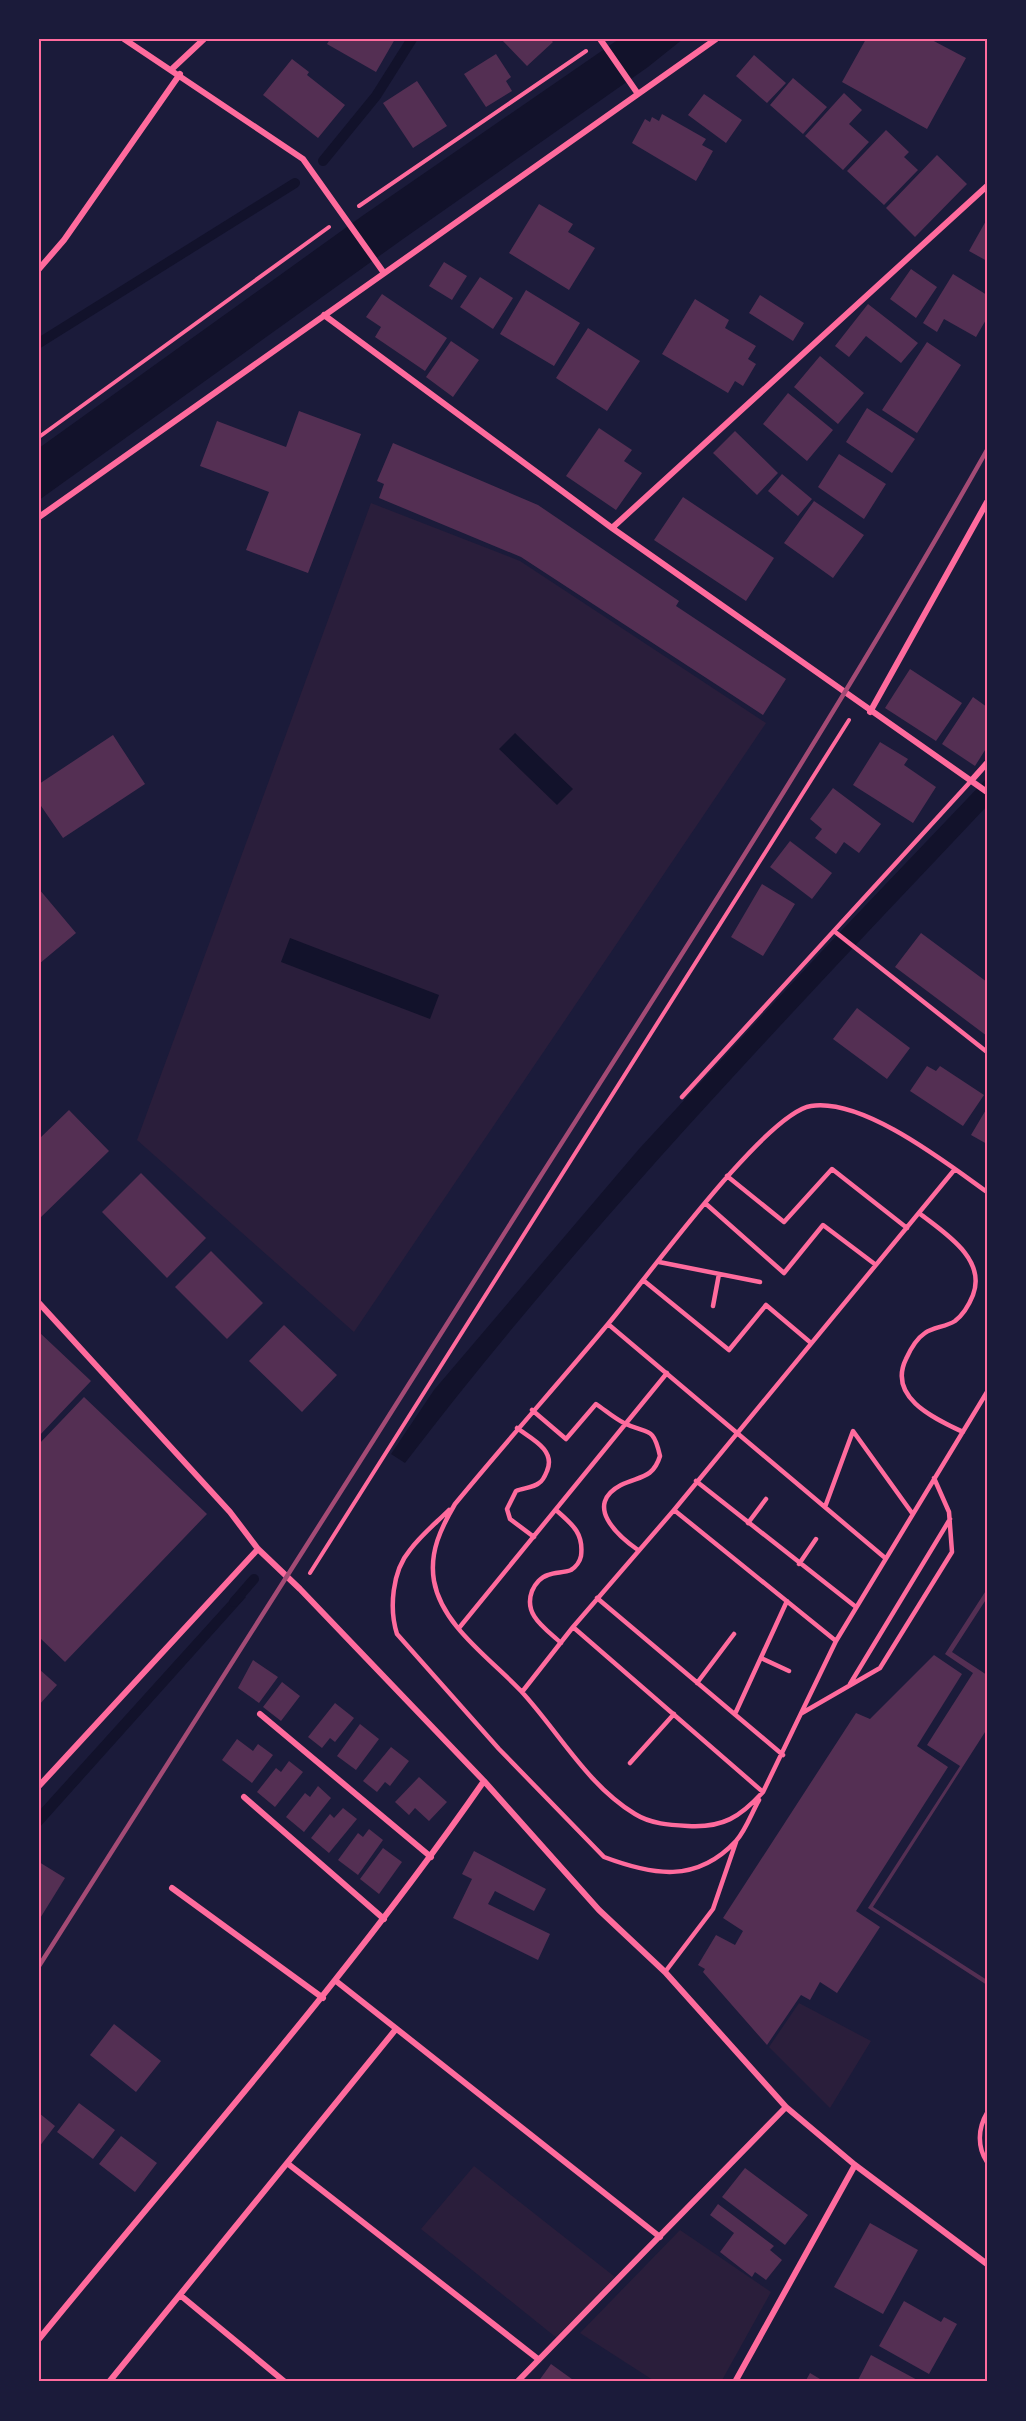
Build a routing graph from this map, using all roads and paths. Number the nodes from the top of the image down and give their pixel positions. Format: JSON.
{"nodes":[{"id":1,"x":124,"y":39,"type":"edge"},
{"id":2,"x":204,"y":39,"type":"edge"},
{"id":3,"x":717,"y":39,"type":"edge"},
{"id":4,"x":602,"y":42,"type":"edge"},
{"id":5,"x":172,"y":69,"type":"junction"},
{"id":6,"x":180,"y":74,"type":"junction"},
{"id":7,"x":638,"y":94,"type":"junction"},
{"id":8,"x":987,"y":186,"type":"edge"},
{"id":9,"x":346,"y":218,"type":"junction"},
{"id":10,"x":39,"y":269,"type":"edge"},
{"id":11,"x":384,"y":273,"type":"junction"},
{"id":12,"x":324,"y":315,"type":"junction"},
{"id":13,"x":39,"y":438,"type":"edge"},
{"id":14,"x":987,"y":502,"type":"edge"},
{"id":15,"x":39,"y":517,"type":"edge"},
{"id":16,"x":612,"y":528,"type":"junction"},
{"id":17,"x":860,"y":704,"type":"junction"},
{"id":18,"x":870,"y":712,"type":"junction"},
{"id":19,"x":987,"y":763,"type":"edge"},
{"id":20,"x":971,"y":781,"type":"junction"},
{"id":21,"x":985,"y":791,"type":"edge"},
{"id":22,"x":834,"y":931,"type":"junction"},
{"id":23,"x":987,"y":1052,"type":"edge"},
{"id":24,"x":682,"y":1097,"type":"dead end"},
{"id":25,"x":955,"y":1169,"type":"junction"},
{"id":26,"x":727,"y":1176,"type":"junction"},
{"id":27,"x":987,"y":1192,"type":"edge"},
{"id":28,"x":705,"y":1203,"type":"junction"},
{"id":29,"x":919,"y":1213,"type":"junction"},
{"id":30,"x":907,"y":1228,"type":"junction"},
{"id":31,"x":658,"y":1262,"type":"junction"},
{"id":32,"x":876,"y":1265,"type":"junction"},
{"id":33,"x":719,"y":1274,"type":"junction"},
{"id":34,"x":643,"y":1280,"type":"junction"},
{"id":35,"x":760,"y":1282,"type":"dead end"},
{"id":36,"x":39,"y":1303,"type":"edge"},
{"id":37,"x":713,"y":1306,"type":"dead end"},
{"id":38,"x":608,"y":1324,"type":"junction"},
{"id":39,"x":811,"y":1343,"type":"junction"},
{"id":40,"x":668,"y":1373,"type":"junction"},
{"id":41,"x":987,"y":1392,"type":"edge"},
{"id":42,"x":532,"y":1410,"type":"junction"},
{"id":43,"x":626,"y":1424,"type":"junction"},
{"id":44,"x":517,"y":1428,"type":"junction"},
{"id":45,"x":737,"y":1432,"type":"junction"},
{"id":46,"x":963,"y":1432,"type":"junction"},
{"id":47,"x":934,"y":1478,"type":"junction"},
{"id":48,"x":696,"y":1482,"type":"junction"},
{"id":49,"x":766,"y":1499,"type":"dead end"},
{"id":50,"x":455,"y":1504,"type":"junction"},
{"id":51,"x":825,"y":1507,"type":"junction"},
{"id":52,"x":556,"y":1510,"type":"junction"},
{"id":53,"x":674,"y":1510,"type":"junction"},
{"id":54,"x":912,"y":1513,"type":"junction"},
{"id":55,"x":950,"y":1518,"type":"junction"},
{"id":56,"x":748,"y":1523,"type":"junction"},
{"id":57,"x":534,"y":1537,"type":"junction"},
{"id":58,"x":816,"y":1539,"type":"dead end"},
{"id":59,"x":638,"y":1550,"type":"junction"},
{"id":60,"x":260,"y":1551,"type":"junction"},
{"id":61,"x":884,"y":1557,"type":"junction"},
{"id":62,"x":799,"y":1564,"type":"junction"},
{"id":63,"x":300,"y":1589,"type":"junction"},
{"id":64,"x":597,"y":1598,"type":"junction"},
{"id":65,"x":787,"y":1601,"type":"junction"},
{"id":66,"x":856,"y":1607,"type":"junction"},
{"id":67,"x":573,"y":1627,"type":"junction"},
{"id":68,"x":459,"y":1628,"type":"junction"},
{"id":69,"x":734,"y":1634,"type":"dead end"},
{"id":70,"x":836,"y":1641,"type":"junction"},
{"id":71,"x":561,"y":1643,"type":"junction"},
{"id":72,"x":761,"y":1658,"type":"junction"},
{"id":73,"x":789,"y":1671,"type":"dead end"},
{"id":74,"x":697,"y":1683,"type":"junction"},
{"id":75,"x":848,"y":1686,"type":"junction"},
{"id":76,"x":522,"y":1692,"type":"junction"},
{"id":77,"x":802,"y":1713,"type":"junction"},
{"id":78,"x":260,"y":1714,"type":"dead end"},
{"id":79,"x":674,"y":1714,"type":"junction"},
{"id":80,"x":735,"y":1714,"type":"junction"},
{"id":81,"x":783,"y":1755,"type":"junction"},
{"id":82,"x":630,"y":1763,"type":"dead end"},
{"id":83,"x":483,"y":1781,"type":"junction"},
{"id":84,"x":39,"y":1786,"type":"edge"},
{"id":85,"x":763,"y":1792,"type":"junction"},
{"id":86,"x":244,"y":1797,"type":"dead end"},
{"id":87,"x":737,"y":1840,"type":"junction"},
{"id":88,"x":431,"y":1857,"type":"junction"},
{"id":89,"x":172,"y":1888,"type":"dead end"},
{"id":90,"x":384,"y":1919,"type":"junction"},
{"id":91,"x":665,"y":1972,"type":"junction"},
{"id":92,"x":336,"y":1981,"type":"junction"},
{"id":93,"x":322,"y":1998,"type":"junction"},
{"id":94,"x":396,"y":2029,"type":"junction"},
{"id":95,"x":786,"y":2107,"type":"junction"},
{"id":96,"x":987,"y":2113,"type":"edge"},
{"id":97,"x":987,"y":2162,"type":"edge"},
{"id":98,"x":287,"y":2163,"type":"junction"},
{"id":99,"x":855,"y":2165,"type":"junction"},
{"id":100,"x":660,"y":2237,"type":"junction"},
{"id":101,"x":987,"y":2264,"type":"edge"},
{"id":102,"x":180,"y":2295,"type":"junction"},
{"id":103,"x":39,"y":2339,"type":"edge"},
{"id":104,"x":538,"y":2359,"type":"junction"},
{"id":105,"x":109,"y":2382,"type":"edge"},
{"id":106,"x":285,"y":2382,"type":"edge"},
{"id":107,"x":516,"y":2382,"type":"edge"},
{"id":108,"x":735,"y":2382,"type":"edge"}],
"edges":[{"from":1,"to":5,"type":"street"},
{"from":2,"to":5,"type":"street"},
{"from":3,"to":7,"type":"street"},
{"from":4,"to":7,"type":"street"},
{"from":4,"to":9,"type":"path"},
{"from":5,"to":6,"type":"street"},
{"from":6,"to":9,"type":"street"},
{"from":6,"to":10,"type":"street"},
{"from":7,"to":11,"type":"street"},
{"from":8,"to":16,"type":"street"},
{"from":9,"to":11,"type":"street"},
{"from":9,"to":13,"type":"path"},
{"from":11,"to":12,"type":"street"},
{"from":12,"to":15,"type":"street"},
{"from":12,"to":16,"type":"street"},
{"from":14,"to":18,"type":"street"},
{"from":16,"to":17,"type":"street"},
{"from":17,"to":18,"type":"street"},
{"from":17,"to":63,"type":"path"},
{"from":18,"to":20,"type":"street"},
{"from":19,"to":20,"type":"street"},
{"from":20,"to":21,"type":"street"},
{"from":20,"to":22,"type":"lane"},
{"from":22,"to":23,"type":"lane"},
{"from":22,"to":24,"type":"lane"},
{"from":25,"to":26,"type":"lane"},
{"from":25,"to":27,"type":"lane"},
{"from":25,"to":29,"type":"lane"},
{"from":26,"to":28,"type":"lane"},
{"from":26,"to":30,"type":"lane"},
{"from":28,"to":31,"type":"lane"},
{"from":28,"to":32,"type":"lane"},
{"from":29,"to":30,"type":"lane"},
{"from":29,"to":46,"type":"lane"},
{"from":30,"to":32,"type":"lane"},
{"from":31,"to":33,"type":"lane"},
{"from":31,"to":34,"type":"lane"},
{"from":32,"to":39,"type":"lane"},
{"from":33,"to":35,"type":"lane"},
{"from":33,"to":37,"type":"lane"},
{"from":34,"to":38,"type":"lane"},
{"from":34,"to":39,"type":"lane"},
{"from":36,"to":60,"type":"street"},
{"from":38,"to":40,"type":"lane"},
{"from":38,"to":42,"type":"lane"},
{"from":39,"to":45,"type":"lane"},
{"from":40,"to":43,"type":"lane"},
{"from":40,"to":45,"type":"lane"},
{"from":41,"to":46,"type":"lane"},
{"from":42,"to":43,"type":"lane"},
{"from":42,"to":44,"type":"lane"},
{"from":43,"to":52,"type":"lane"},
{"from":43,"to":59,"type":"lane"},
{"from":44,"to":50,"type":"lane"},
{"from":44,"to":57,"type":"lane"},
{"from":45,"to":48,"type":"lane"},
{"from":45,"to":51,"type":"lane"},
{"from":46,"to":47,"type":"lane"},
{"from":47,"to":54,"type":"lane"},
{"from":47,"to":55,"type":"lane"},
{"from":48,"to":53,"type":"lane"},
{"from":48,"to":56,"type":"lane"},
{"from":49,"to":56,"type":"lane"},
{"from":50,"to":68,"type":"lane"},
{"from":50,"to":87,"type":"lane"},
{"from":51,"to":54,"type":"lane"},
{"from":51,"to":61,"type":"lane"},
{"from":52,"to":57,"type":"lane"},
{"from":52,"to":71,"type":"lane"},
{"from":53,"to":59,"type":"lane"},
{"from":53,"to":65,"type":"lane"},
{"from":54,"to":61,"type":"lane"},
{"from":55,"to":75,"type":"lane"},
{"from":55,"to":75,"type":"lane"},
{"from":56,"to":62,"type":"lane"},
{"from":57,"to":68,"type":"lane"},
{"from":58,"to":62,"type":"lane"},
{"from":59,"to":64,"type":"lane"},
{"from":60,"to":63,"type":"street"},
{"from":60,"to":84,"type":"street"},
{"from":61,"to":66,"type":"lane"},
{"from":62,"to":66,"type":"lane"},
{"from":63,"to":83,"type":"street"},
{"from":64,"to":67,"type":"lane"},
{"from":64,"to":74,"type":"lane"},
{"from":65,"to":70,"type":"lane"},
{"from":65,"to":72,"type":"lane"},
{"from":66,"to":70,"type":"lane"},
{"from":67,"to":71,"type":"lane"},
{"from":67,"to":79,"type":"lane"},
{"from":68,"to":76,"type":"lane"},
{"from":69,"to":74,"type":"lane"},
{"from":70,"to":77,"type":"lane"},
{"from":71,"to":76,"type":"lane"},
{"from":72,"to":73,"type":"lane"},
{"from":72,"to":80,"type":"lane"},
{"from":74,"to":80,"type":"lane"},
{"from":75,"to":77,"type":"lane"},
{"from":76,"to":85,"type":"lane"},
{"from":77,"to":81,"type":"lane"},
{"from":78,"to":88,"type":"street"},
{"from":79,"to":82,"type":"lane"},
{"from":79,"to":85,"type":"lane"},
{"from":80,"to":81,"type":"lane"},
{"from":81,"to":85,"type":"lane"},
{"from":83,"to":88,"type":"street"},
{"from":83,"to":91,"type":"street"},
{"from":85,"to":87,"type":"lane"},
{"from":86,"to":90,"type":"street"},
{"from":87,"to":91,"type":"lane"},
{"from":88,"to":90,"type":"street"},
{"from":89,"to":93,"type":"street"},
{"from":90,"to":92,"type":"street"},
{"from":91,"to":95,"type":"street"},
{"from":92,"to":93,"type":"street"},
{"from":92,"to":94,"type":"street"},
{"from":93,"to":103,"type":"street"},
{"from":94,"to":98,"type":"street"},
{"from":94,"to":100,"type":"street"},
{"from":95,"to":99,"type":"street"},
{"from":95,"to":100,"type":"street"},
{"from":96,"to":97,"type":"lane"},
{"from":98,"to":102,"type":"street"},
{"from":98,"to":104,"type":"street"},
{"from":99,"to":101,"type":"street"},
{"from":99,"to":108,"type":"street"},
{"from":100,"to":104,"type":"street"},
{"from":102,"to":105,"type":"street"},
{"from":102,"to":106,"type":"street"},
{"from":104,"to":107,"type":"street"}]}
